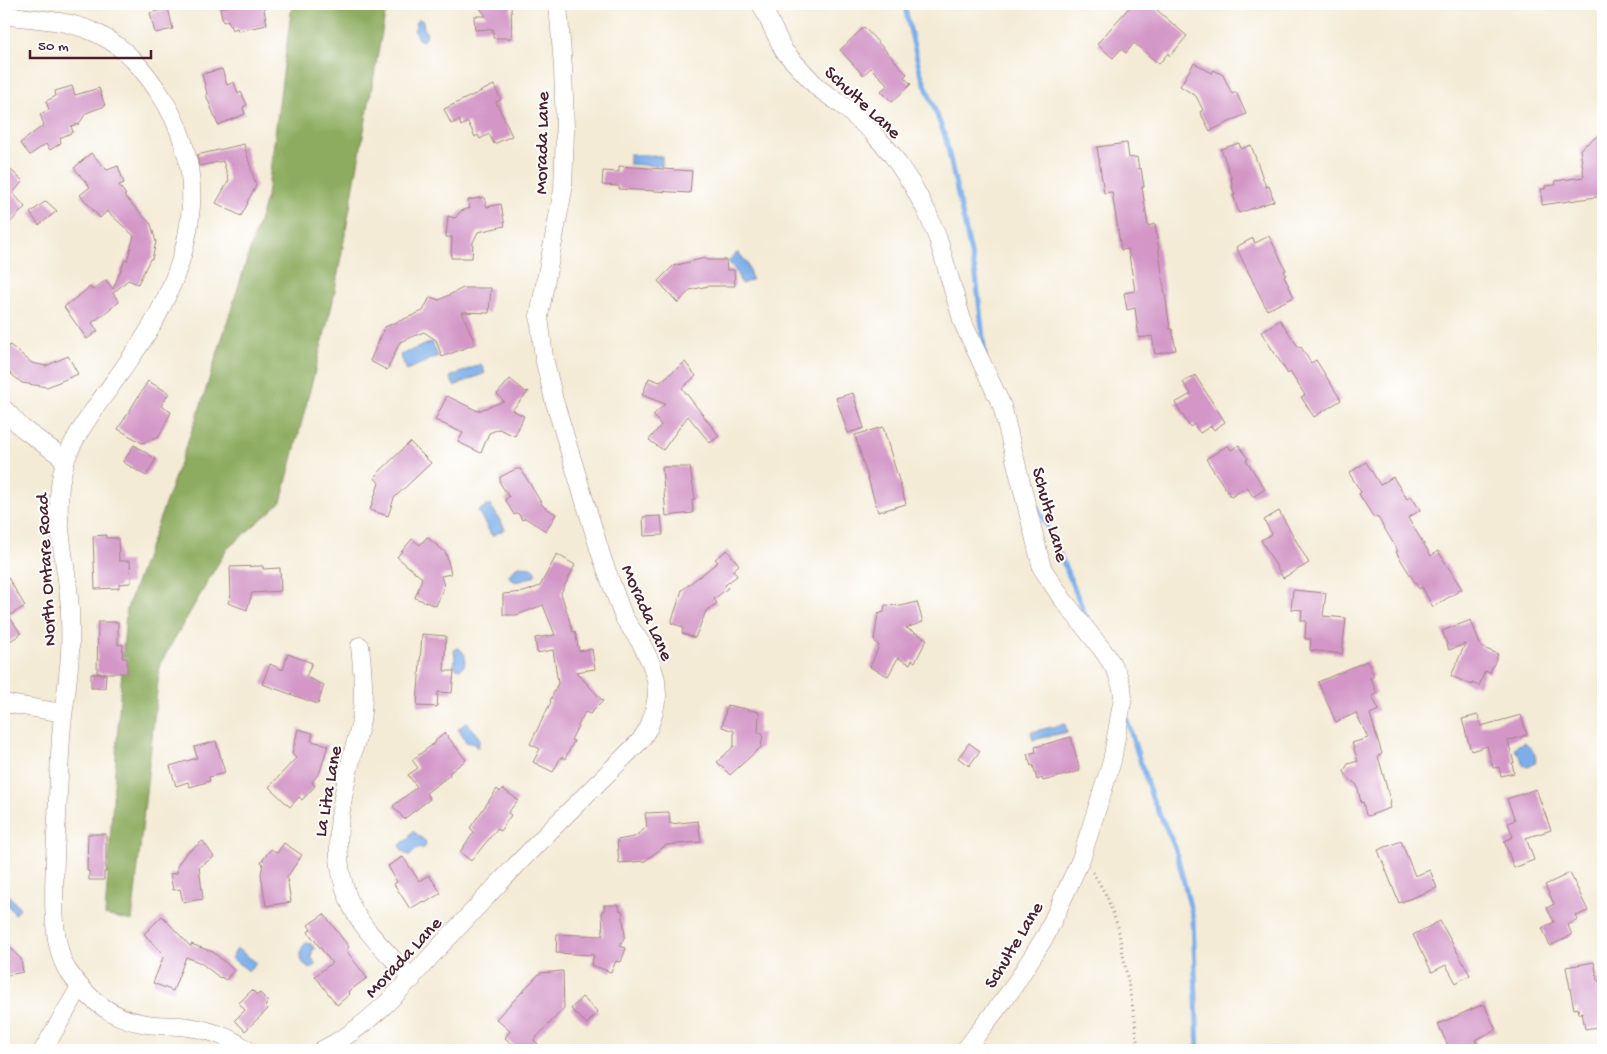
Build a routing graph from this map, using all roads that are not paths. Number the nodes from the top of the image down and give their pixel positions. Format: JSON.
{"nodes":[{"id":1,"x":558,"y":4,"type":"edge"},
{"id":2,"x":761,"y":4,"type":"edge"},
{"id":3,"x":4,"y":16,"type":"edge"},
{"id":4,"x":4,"y":409,"type":"edge"},
{"id":5,"x":66,"y":460,"type":"junction"},
{"id":6,"x":360,"y":646,"type":"dead end"},
{"id":7,"x":4,"y":703,"type":"edge"},
{"id":8,"x":63,"y":713,"type":"junction"},
{"id":9,"x":412,"y":979,"type":"junction"},
{"id":10,"x":80,"y":987,"type":"junction"},
{"id":11,"x":44,"y":1050,"type":"edge"},
{"id":12,"x":247,"y":1050,"type":"edge"},
{"id":13,"x":322,"y":1050,"type":"edge"},
{"id":14,"x":965,"y":1050,"type":"edge"}],
"edges":[{"from":1,"to":9,"type":"street","name":"Morada Lane"},
{"from":2,"to":14,"type":"street","name":"Schulte Lane"},
{"from":3,"to":5,"type":"street","name":"North Ontare Road"},
{"from":4,"to":5,"type":"street"},
{"from":5,"to":8,"type":"street","name":"North Ontare Road"},
{"from":6,"to":9,"type":"street","name":"La Lita Lane"},
{"from":7,"to":8,"type":"street"},
{"from":8,"to":10,"type":"street","name":"North Ontare Road"},
{"from":9,"to":13,"type":"street","name":"Morada Lane"},
{"from":10,"to":11,"type":"street"},
{"from":10,"to":12,"type":"street","name":"North Ontare Road"}]}
